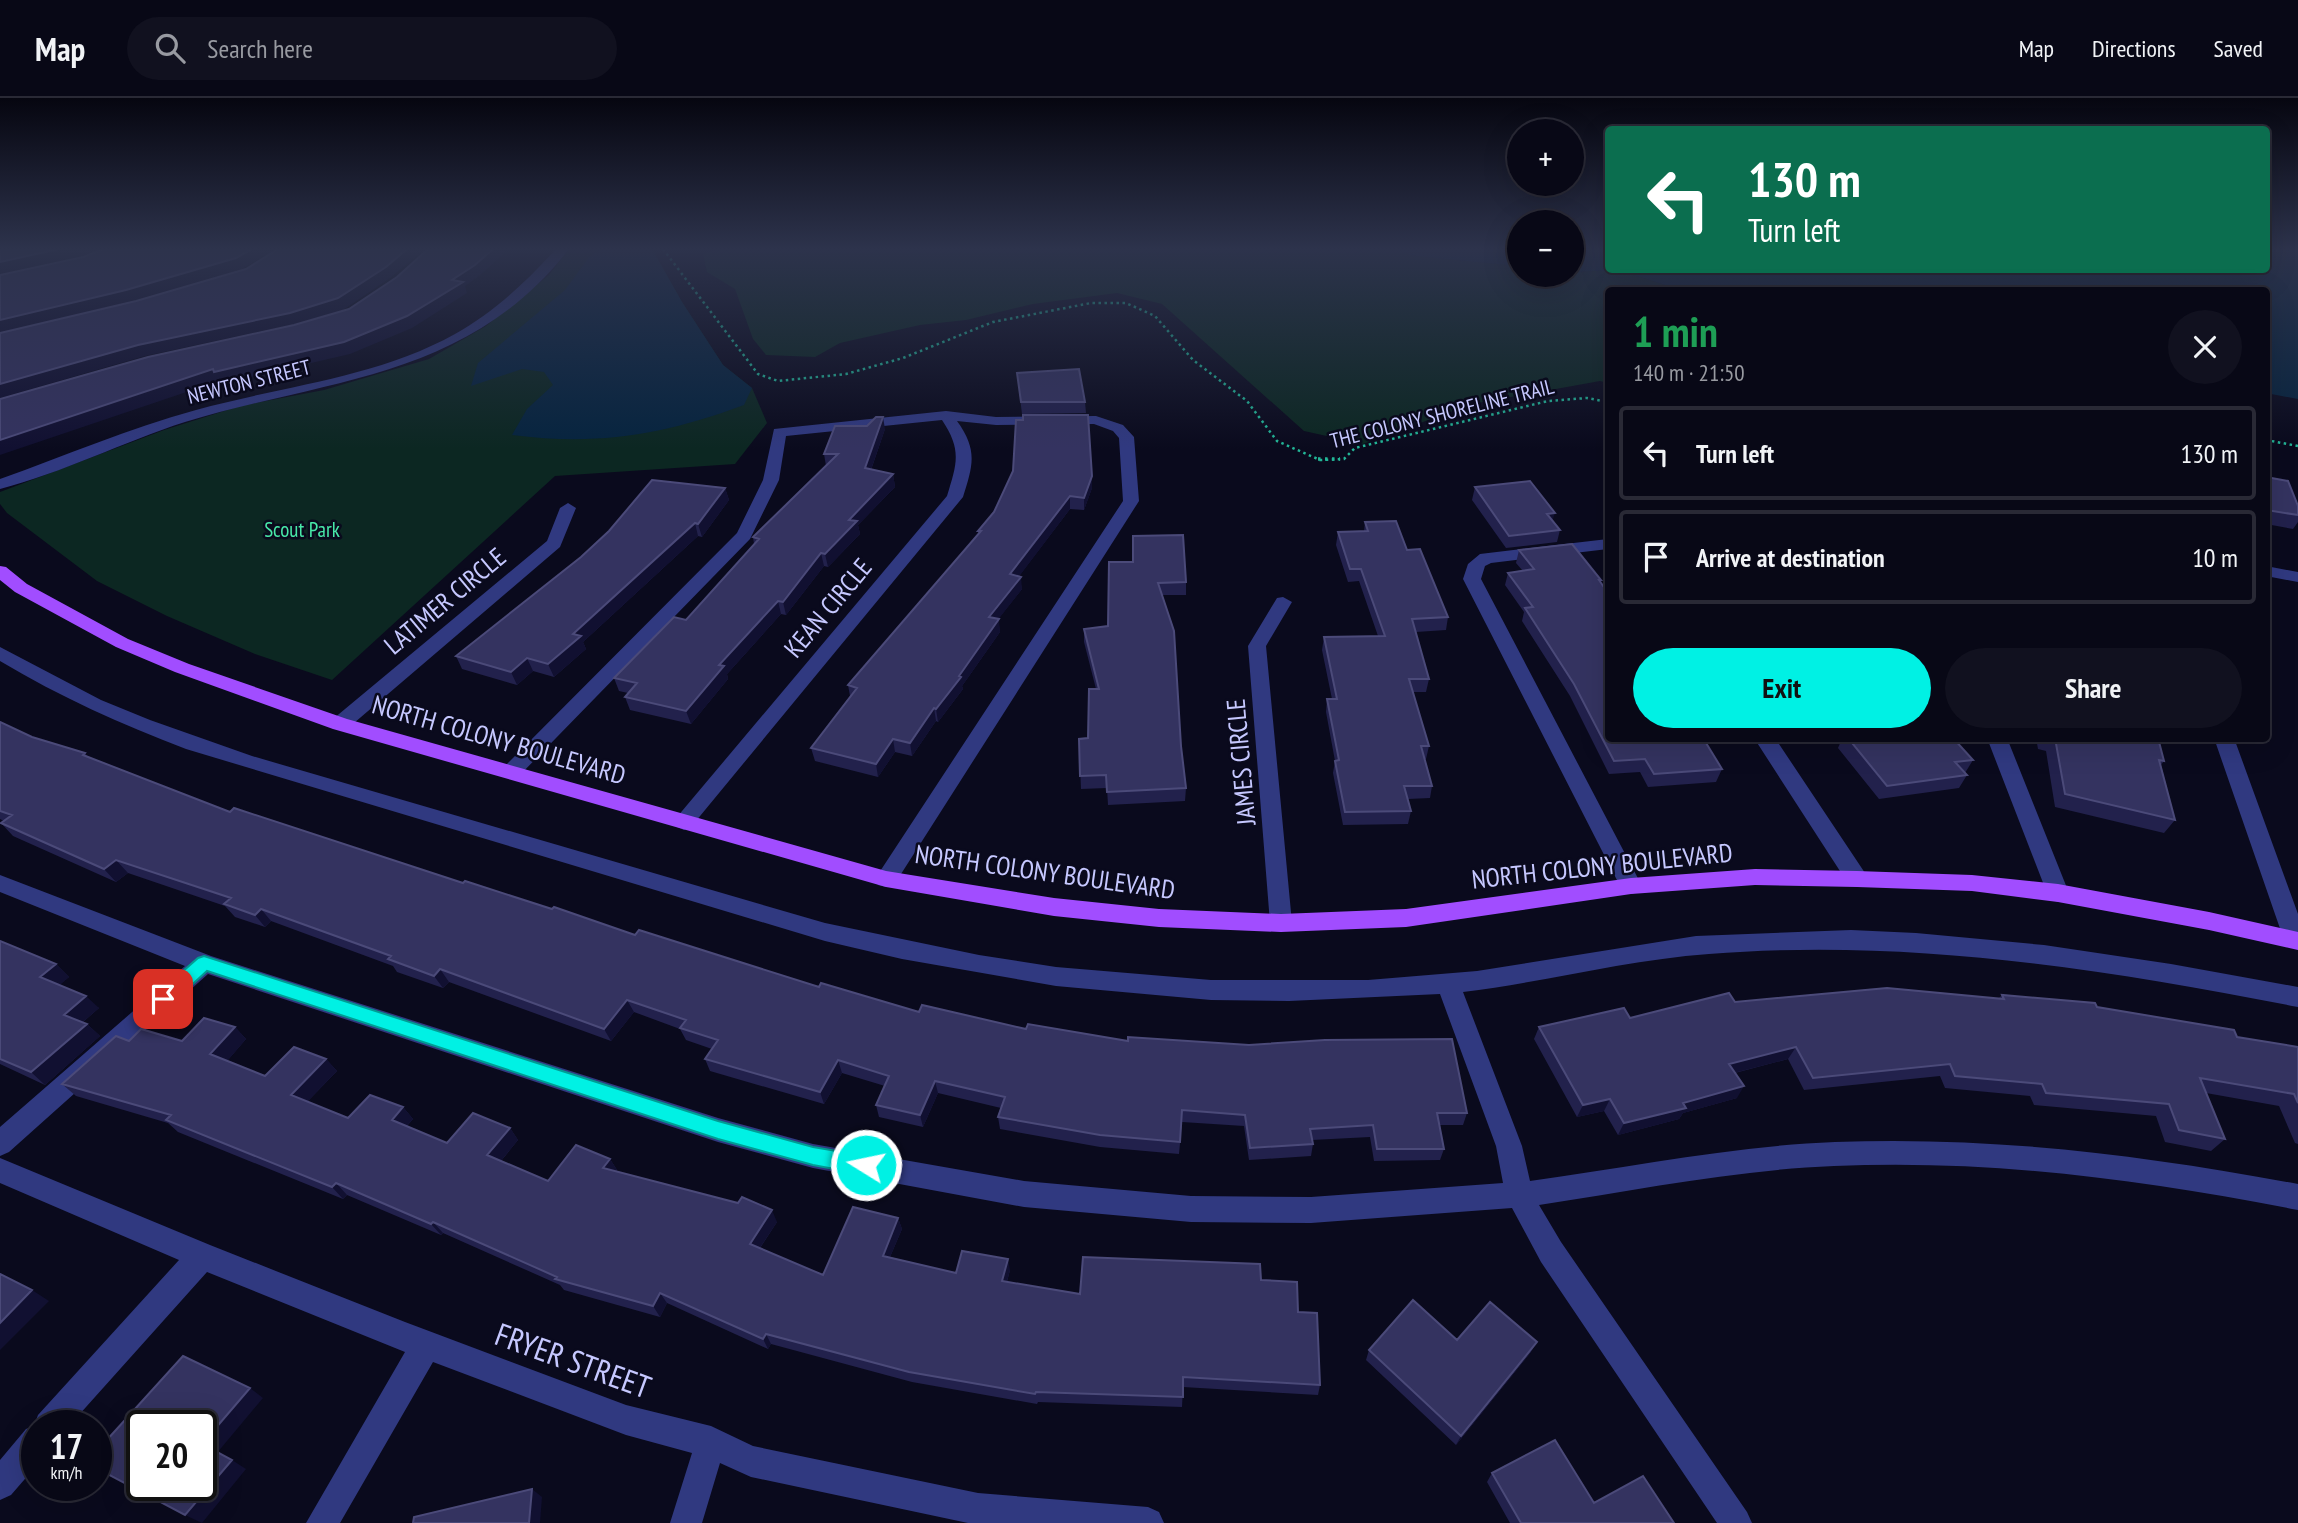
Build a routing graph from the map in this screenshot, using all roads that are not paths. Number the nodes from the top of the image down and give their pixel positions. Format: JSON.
{"nodes":[{"id":1,"x":491,"y":316,"type":"edge"},
{"id":2,"x":946,"y":415,"type":"junction"},
{"id":3,"x":0,"y":484,"type":"edge"},
{"id":4,"x":568,"y":508,"type":"dead end"},
{"id":5,"x":1605,"y":544,"type":"edge"},
{"id":6,"x":0,"y":571,"type":"edge"},
{"id":7,"x":2270,"y":572,"type":"edge"},
{"id":8,"x":2298,"y":577,"type":"edge"},
{"id":9,"x":1283,"y":602,"type":"dead end"},
{"id":10,"x":0,"y":653,"type":"edge"},
{"id":11,"x":340,"y":724,"type":"junction"},
{"id":12,"x":1767,"y":742,"type":"edge"},
{"id":13,"x":1999,"y":742,"type":"edge"},
{"id":14,"x":2225,"y":742,"type":"edge"},
{"id":15,"x":511,"y":772,"type":"junction"},
{"id":16,"x":684,"y":822,"type":"junction"},
{"id":17,"x":886,"y":879,"type":"junction"},
{"id":18,"x":1857,"y":879,"type":"junction"},
{"id":19,"x":0,"y":883,"type":"edge"},
{"id":20,"x":1630,"y":886,"type":"junction"},
{"id":21,"x":2058,"y":893,"type":"junction"},
{"id":22,"x":1281,"y":923,"type":"junction"},
{"id":23,"x":2297,"y":941,"type":"edge"},
{"id":24,"x":204,"y":963,"type":"junction"},
{"id":25,"x":1448,"y":984,"type":"junction"},
{"id":26,"x":2298,"y":997,"type":"edge"},
{"id":27,"x":0,"y":1144,"type":"edge"},
{"id":28,"x":0,"y":1170,"type":"edge"},
{"id":29,"x":1519,"y":1195,"type":"junction"},
{"id":30,"x":2298,"y":1197,"type":"edge"},
{"id":31,"x":202,"y":1256,"type":"junction"},
{"id":32,"x":426,"y":1345,"type":"junction"},
{"id":33,"x":63,"y":1410,"type":"edge"},
{"id":34,"x":711,"y":1442,"type":"junction"},
{"id":35,"x":21,"y":1459,"type":"edge"},
{"id":36,"x":0,"y":1484,"type":"edge"},
{"id":37,"x":322,"y":1523,"type":"edge"},
{"id":38,"x":686,"y":1523,"type":"edge"},
{"id":39,"x":1147,"y":1523,"type":"edge"},
{"id":40,"x":1736,"y":1523,"type":"edge"}],
"edges":[{"from":1,"to":3,"type":"street","name":"NEWTON STREET"},
{"from":2,"to":15,"type":"street"},
{"from":2,"to":16,"type":"street","name":"KEAN CIRCLE"},
{"from":2,"to":17,"type":"street"},
{"from":4,"to":11,"type":"street","name":"LATIMER CIRCLE"},
{"from":5,"to":20,"type":"street"},
{"from":6,"to":11,"type":"main road","name":"NORTH COLONY BOULEVARD"},
{"from":7,"to":8,"type":"street"},
{"from":9,"to":22,"type":"street","name":"JAMES CIRCLE"},
{"from":10,"to":25,"type":"street"},
{"from":11,"to":15,"type":"main road","name":"NORTH COLONY BOULEVARD"},
{"from":12,"to":18,"type":"street"},
{"from":13,"to":21,"type":"street"},
{"from":14,"to":23,"type":"street"},
{"from":15,"to":16,"type":"main road","name":"NORTH COLONY BOULEVARD"},
{"from":16,"to":17,"type":"main road","name":"NORTH COLONY BOULEVARD"},
{"from":17,"to":22,"type":"main road","name":"NORTH COLONY BOULEVARD"},
{"from":18,"to":20,"type":"main road","name":"NORTH COLONY BOULEVARD"},
{"from":18,"to":21,"type":"main road","name":"NORTH COLONY BOULEVARD"},
{"from":19,"to":24,"type":"street"},
{"from":20,"to":22,"type":"main road","name":"NORTH COLONY BOULEVARD"},
{"from":21,"to":23,"type":"main road","name":"NORTH COLONY BOULEVARD"},
{"from":24,"to":27,"type":"street"},
{"from":24,"to":29,"type":"street"},
{"from":25,"to":26,"type":"street"},
{"from":25,"to":29,"type":"street"},
{"from":28,"to":31,"type":"street","name":"FRYER STREET"},
{"from":29,"to":30,"type":"street"},
{"from":29,"to":40,"type":"street"},
{"from":31,"to":32,"type":"street","name":"FRYER STREET"},
{"from":31,"to":33,"type":"street"},
{"from":32,"to":34,"type":"street","name":"FRYER STREET"},
{"from":32,"to":37,"type":"street"},
{"from":34,"to":38,"type":"street"},
{"from":34,"to":39,"type":"street","name":"FRYER STREET"},
{"from":35,"to":36,"type":"street"}]}
